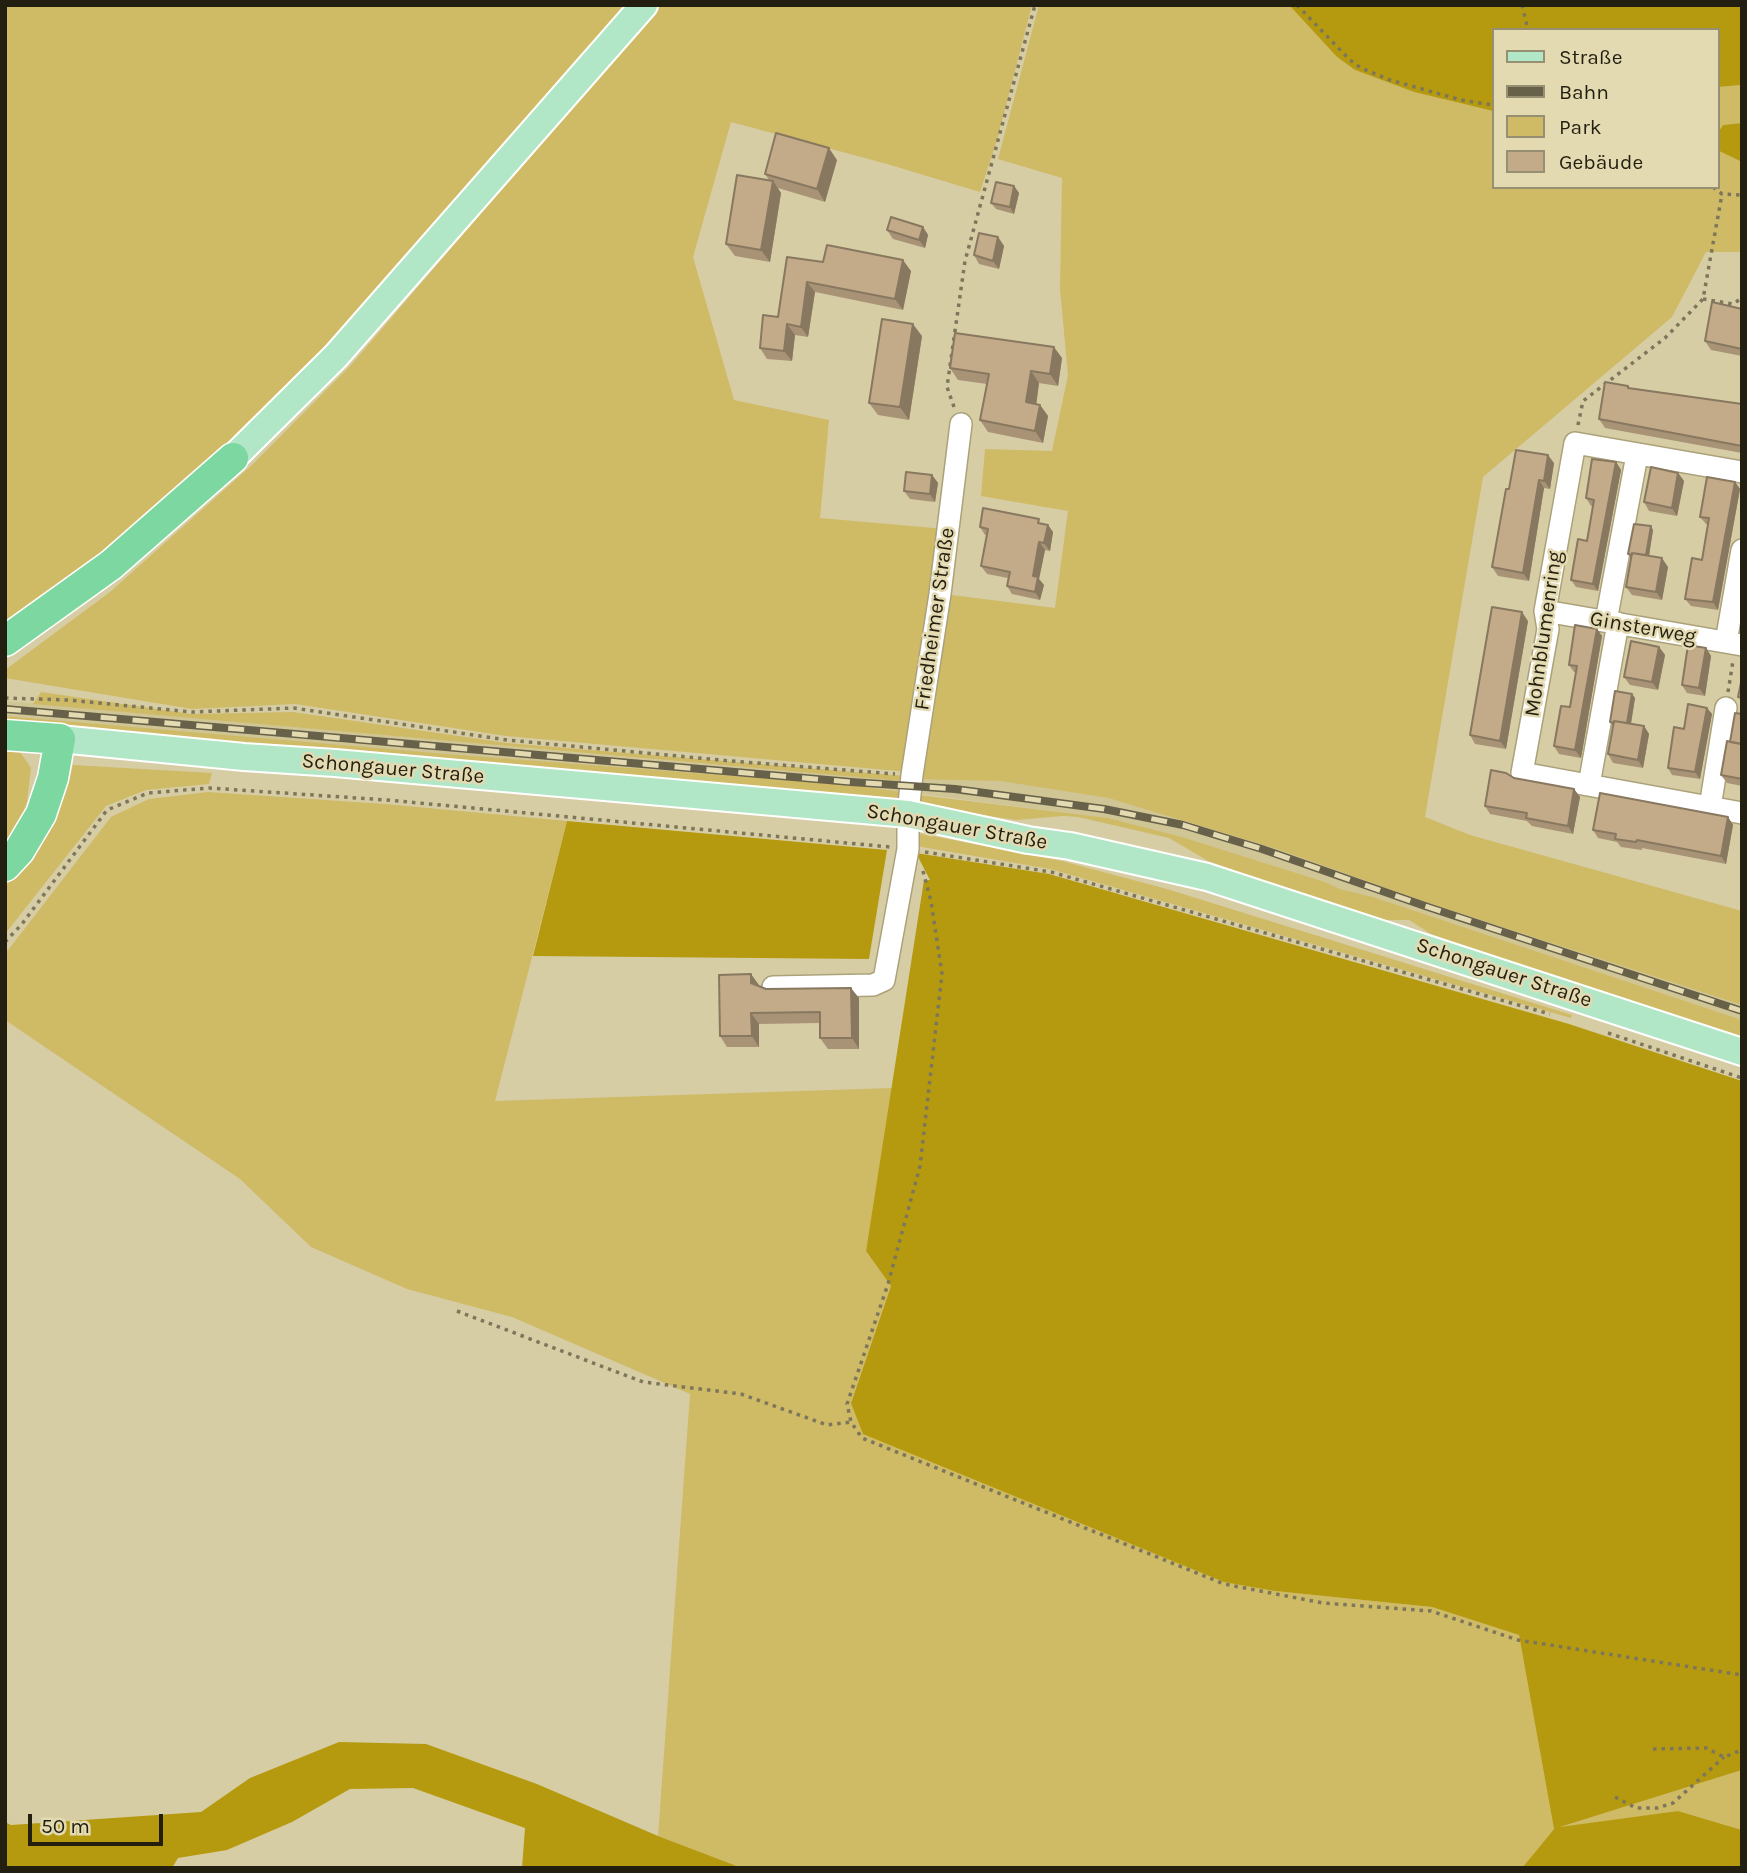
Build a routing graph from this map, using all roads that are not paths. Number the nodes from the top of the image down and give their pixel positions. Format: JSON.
{"nodes":[{"id":1,"x":645,"y":5,"type":"edge"},
{"id":2,"x":961,"y":424,"type":"road end"},
{"id":3,"x":1637,"y":454,"type":"junction"},
{"id":4,"x":233,"y":458,"type":"joint"},
{"id":5,"x":1742,"y":472,"type":"edge"},
{"id":6,"x":1742,"y":550,"type":"edge"},
{"id":7,"x":1545,"y":611,"type":"junction"},
{"id":8,"x":1612,"y":622,"type":"junction"},
{"id":9,"x":5,"y":640,"type":"edge"},
{"id":10,"x":1734,"y":643,"type":"edge"},
{"id":11,"x":1726,"y":708,"type":"road end"},
{"id":12,"x":5,"y":735,"type":"edge"},
{"id":13,"x":60,"y":739,"type":"junction"},
{"id":14,"x":1589,"y":785,"type":"junction"},
{"id":15,"x":1710,"y":807,"type":"junction"},
{"id":16,"x":1742,"y":813,"type":"edge"},
{"id":17,"x":908,"y":814,"type":"junction"},
{"id":18,"x":5,"y":866,"type":"edge"},
{"id":19,"x":773,"y":987,"type":"edge"},
{"id":20,"x":1742,"y":1052,"type":"edge"}],
"edges":[{"from":1,"to":4,"type":"main road"},
{"from":2,"to":17,"type":"street","name":"Friedheimer Straße"},
{"from":3,"to":5,"type":"street"},
{"from":3,"to":7,"type":"street","name":"Mohnblumenring"},
{"from":3,"to":8,"type":"street"},
{"from":4,"to":9,"type":"highway"},
{"from":6,"to":10,"type":"street"},
{"from":7,"to":8,"type":"street","name":"Ginsterweg"},
{"from":7,"to":14,"type":"street","name":"Mohnblumenring"},
{"from":8,"to":10,"type":"street","name":"Ginsterweg"},
{"from":8,"to":14,"type":"street"},
{"from":11,"to":15,"type":"street"},
{"from":12,"to":13,"type":"highway"},
{"from":13,"to":17,"type":"main road","name":"Schongauer Straße"},
{"from":13,"to":18,"type":"highway"},
{"from":14,"to":15,"type":"street","name":"Mohnblumenring"},
{"from":15,"to":16,"type":"street","name":"Mohnblumenring"},
{"from":17,"to":19,"type":"street","name":"Friedheimer Straße"},
{"from":17,"to":20,"type":"main road","name":"Schongauer Straße"}]}
